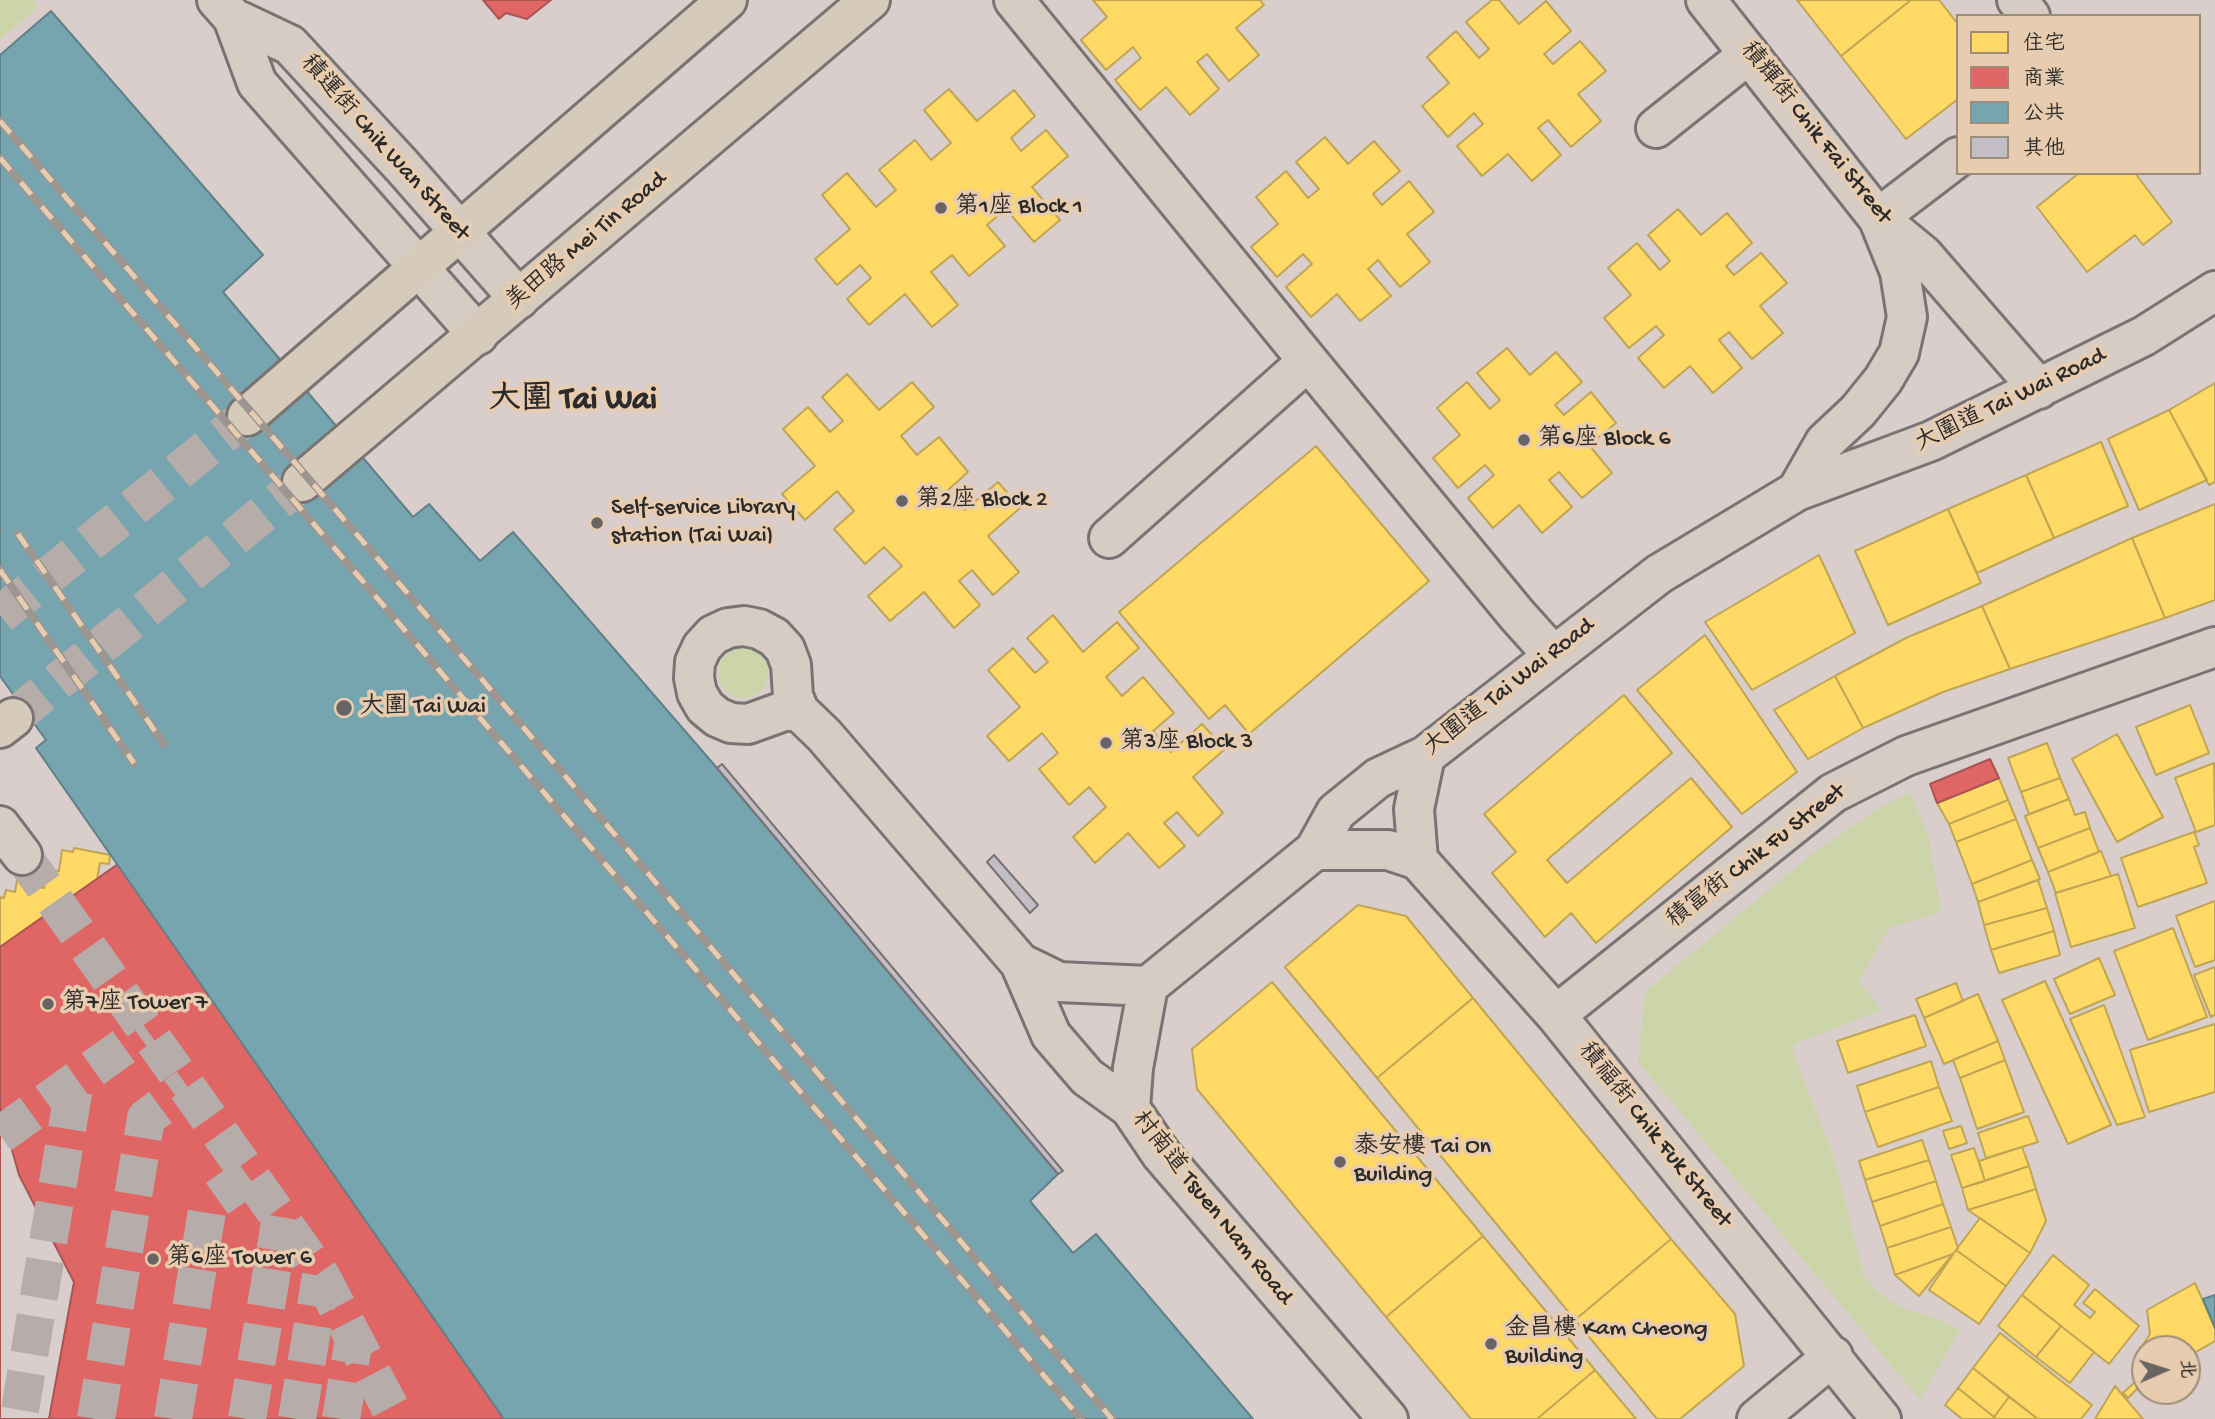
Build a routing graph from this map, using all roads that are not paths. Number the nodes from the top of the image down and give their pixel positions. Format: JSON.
{"nodes":[{"id":1,"x":727,"y":0,"type":"edge"},
{"id":2,"x":870,"y":0,"type":"edge"},
{"id":3,"x":1014,"y":0,"type":"edge"},
{"id":4,"x":1706,"y":0,"type":"edge"},
{"id":5,"x":2017,"y":0,"type":"edge"},
{"id":6,"x":225,"y":9,"type":"edge"},
{"id":7,"x":2028,"y":14,"type":"edge"},
{"id":8,"x":1749,"y":54,"type":"junction"},
{"id":9,"x":1656,"y":128,"type":"dead end"},
{"id":10,"x":1956,"y":159,"type":"edge"},
{"id":11,"x":1878,"y":218,"type":"junction"},
{"id":12,"x":460,"y":232,"type":"junction"},
{"id":13,"x":419,"y":269,"type":"junction"},
{"id":14,"x":2215,"y":291,"type":"edge"},
{"id":15,"x":519,"y":299,"type":"junction"},
{"id":16,"x":478,"y":335,"type":"junction"},
{"id":17,"x":1308,"y":361,"type":"junction"},
{"id":18,"x":2039,"y":389,"type":"junction"},
{"id":19,"x":247,"y":416,"type":"tunnel mouth"},
{"id":20,"x":302,"y":482,"type":"tunnel mouth"},
{"id":21,"x":1797,"y":491,"type":"junction"},
{"id":22,"x":1109,"y":538,"type":"dead end"},
{"id":23,"x":2215,"y":647,"type":"edge"},
{"id":24,"x":1553,"y":654,"type":"junction"},
{"id":25,"x":799,"y":711,"type":"dead end"},
{"id":26,"x":1425,"y":756,"type":"junction"},
{"id":27,"x":1315,"y":850,"type":"junction"},
{"id":28,"x":1418,"y":860,"type":"junction"},
{"id":29,"x":1020,"y":963,"type":"junction"},
{"id":30,"x":1147,"y":986,"type":"junction"},
{"id":31,"x":1556,"y":1015,"type":"junction"},
{"id":32,"x":1130,"y":1108,"type":"junction"},
{"id":33,"x":1833,"y":1356,"type":"junction"},
{"id":34,"x":1388,"y":1419,"type":"edge"},
{"id":35,"x":1757,"y":1419,"type":"edge"},
{"id":36,"x":1881,"y":1419,"type":"edge"}],
"edges":[{"from":1,"to":12,"type":"main road"},
{"from":2,"to":15,"type":"main road","name":"美田路 Mei Tin Road"},
{"from":3,"to":17,"type":"street"},
{"from":4,"to":8,"type":"street","name":"積輝街 Chik Fai Street"},
{"from":5,"to":7,"type":"street"},
{"from":6,"to":12,"type":"street","name":"積運街 Chik Wan Street"},
{"from":6,"to":13,"type":"street","name":"積運街 Chik Wan Street"},
{"from":8,"to":9,"type":"street"},
{"from":8,"to":11,"type":"street","name":"積輝街 Chik Fai Street"},
{"from":10,"to":11,"type":"street"},
{"from":11,"to":18,"type":"street","name":"積輝街 Chik Fai Street"},
{"from":11,"to":21,"type":"street","name":"大圍道 Tai Wai Road"},
{"from":12,"to":13,"type":"main road"},
{"from":12,"to":15,"type":"street","name":"積運街 Chik Wan Street"},
{"from":13,"to":16,"type":"street","name":"積運街 Chik Wan Street"},
{"from":13,"to":19,"type":"main road"},
{"from":14,"to":18,"type":"street","name":"大圍道 Tai Wai Road"},
{"from":15,"to":16,"type":"main road","name":"美田路 Mei Tin Road"},
{"from":16,"to":20,"type":"main road","name":"美田路 Mei Tin Road"},
{"from":17,"to":22,"type":"street"},
{"from":17,"to":24,"type":"street"},
{"from":18,"to":21,"type":"street","name":"大圍道 Tai Wai Road"},
{"from":21,"to":24,"type":"street","name":"大圍道 Tai Wai Road"},
{"from":23,"to":31,"type":"street","name":"積富街 Chik Fu Street"},
{"from":24,"to":26,"type":"street","name":"大圍道 Tai Wai Road"},
{"from":25,"to":29,"type":"street","name":"村南道 Tsuen Nam Road"},
{"from":26,"to":27,"type":"street","name":"大圍道 Tai Wai Road"},
{"from":26,"to":28,"type":"street"},
{"from":27,"to":28,"type":"street"},
{"from":27,"to":30,"type":"street","name":"大圍道 Tai Wai Road"},
{"from":28,"to":31,"type":"street","name":"積福街 Chik Fuk Street"},
{"from":29,"to":30,"type":"street"},
{"from":29,"to":32,"type":"street","name":"村南道 Tsuen Nam Road"},
{"from":30,"to":32,"type":"street"},
{"from":31,"to":33,"type":"street","name":"積福街 Chik Fuk Street"},
{"from":32,"to":34,"type":"street","name":"村南道 Tsuen Nam Road"},
{"from":33,"to":35,"type":"street"},
{"from":33,"to":36,"type":"street","name":"積福街 Chik Fuk Street"}]}
